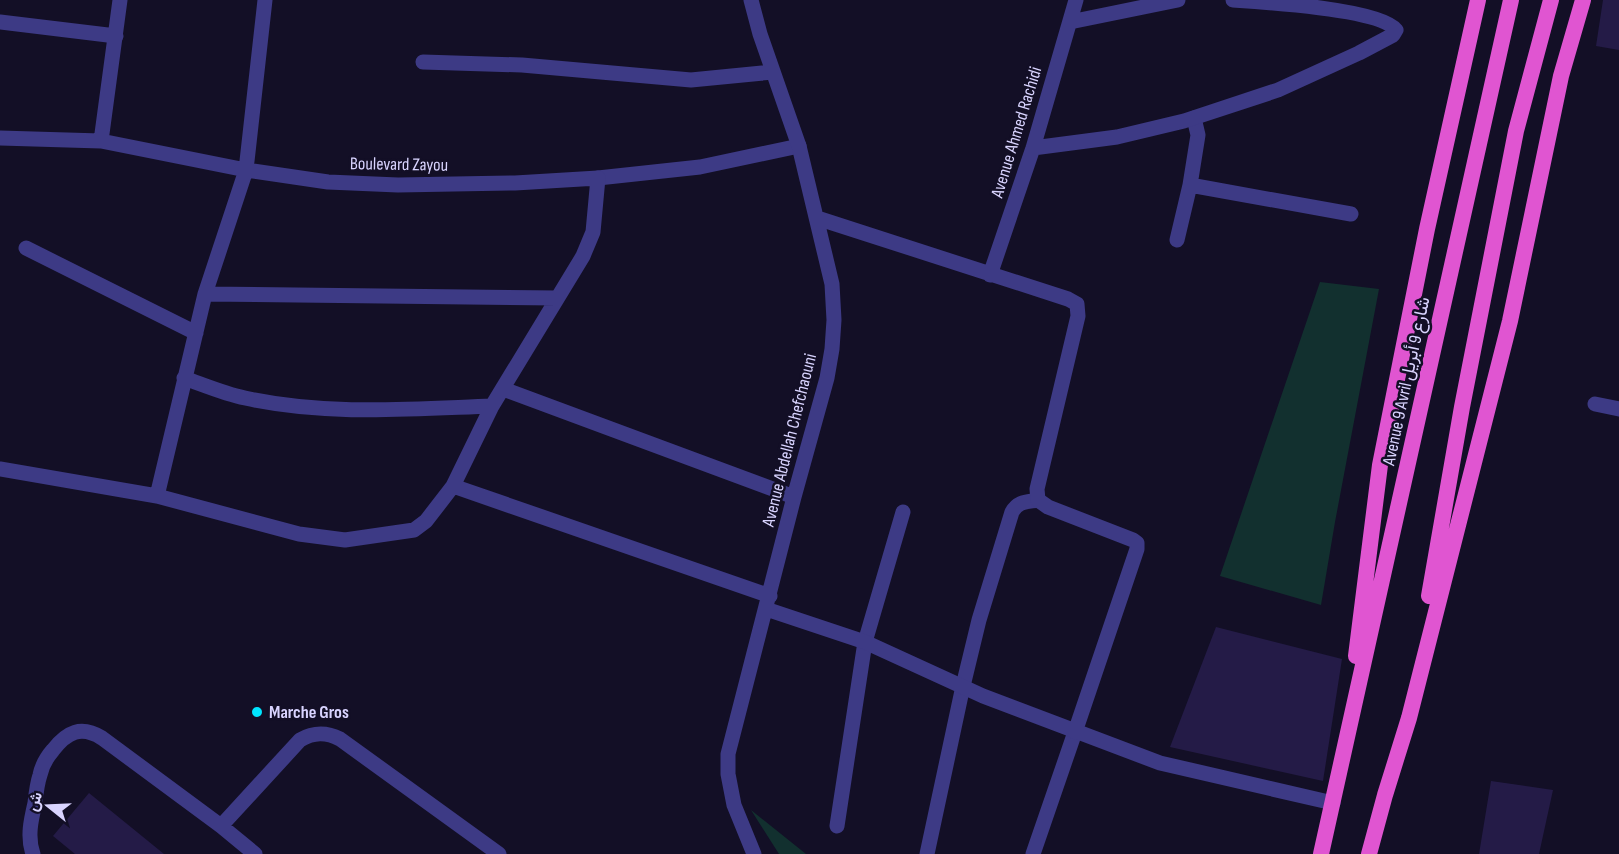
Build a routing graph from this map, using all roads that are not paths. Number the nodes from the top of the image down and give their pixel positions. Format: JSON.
{"nodes":[{"id":1,"x":120,"y":0,"type":"edge"},
{"id":2,"x":265,"y":0,"type":"edge"},
{"id":3,"x":1076,"y":0,"type":"edge"},
{"id":4,"x":1178,"y":0,"type":"edge"},
{"id":5,"x":1233,"y":0,"type":"edge"},
{"id":6,"x":1478,"y":0,"type":"edge"},
{"id":7,"x":1511,"y":0,"type":"edge"},
{"id":8,"x":1551,"y":0,"type":"edge"},
{"id":9,"x":1583,"y":0,"type":"edge"},
{"id":10,"x":752,"y":1,"type":"edge"},
{"id":11,"x":0,"y":22,"type":"edge"},
{"id":12,"x":1070,"y":22,"type":"junction"},
{"id":13,"x":116,"y":36,"type":"junction"},
{"id":14,"x":423,"y":62,"type":"dead end"},
{"id":15,"x":773,"y":72,"type":"junction"},
{"id":16,"x":1194,"y":118,"type":"junction"},
{"id":17,"x":0,"y":138,"type":"edge"},
{"id":18,"x":101,"y":141,"type":"junction"},
{"id":19,"x":799,"y":146,"type":"junction"},
{"id":20,"x":1033,"y":148,"type":"junction"},
{"id":21,"x":246,"y":170,"type":"junction"},
{"id":22,"x":598,"y":178,"type":"junction"},
{"id":23,"x":1190,"y":185,"type":"junction"},
{"id":24,"x":1351,"y":214,"type":"dead end"},
{"id":25,"x":818,"y":218,"type":"junction"},
{"id":26,"x":1177,"y":240,"type":"dead end"},
{"id":27,"x":26,"y":248,"type":"dead end"},
{"id":28,"x":990,"y":275,"type":"junction"},
{"id":29,"x":206,"y":294,"type":"junction"},
{"id":30,"x":557,"y":298,"type":"junction"},
{"id":31,"x":196,"y":333,"type":"junction"},
{"id":32,"x":184,"y":378,"type":"junction"},
{"id":33,"x":503,"y":389,"type":"junction"},
{"id":34,"x":1595,"y":404,"type":"dead end"},
{"id":35,"x":492,"y":406,"type":"junction"},
{"id":36,"x":1619,"y":409,"type":"edge"},
{"id":37,"x":0,"y":469,"type":"edge"},
{"id":38,"x":453,"y":486,"type":"junction"},
{"id":39,"x":157,"y":496,"type":"junction"},
{"id":40,"x":794,"y":497,"type":"junction"},
{"id":41,"x":1038,"y":500,"type":"junction"},
{"id":42,"x":903,"y":512,"type":"dead end"},
{"id":43,"x":768,"y":602,"type":"junction"},
{"id":44,"x":865,"y":642,"type":"junction"},
{"id":45,"x":963,"y":686,"type":"junction"},
{"id":46,"x":1409,"y":718,"type":"junction"},
{"id":47,"x":1075,"y":732,"type":"junction"},
{"id":48,"x":1341,"y":771,"type":"junction"},
{"id":49,"x":1333,"y":803,"type":"junction"},
{"id":50,"x":221,"y":826,"type":"junction"},
{"id":51,"x":837,"y":826,"type":"dead end"},
{"id":52,"x":33,"y":854,"type":"edge"},
{"id":53,"x":255,"y":854,"type":"edge"},
{"id":54,"x":499,"y":854,"type":"edge"},
{"id":55,"x":754,"y":854,"type":"edge"},
{"id":56,"x":927,"y":854,"type":"edge"},
{"id":57,"x":1033,"y":854,"type":"edge"},
{"id":58,"x":1321,"y":854,"type":"edge"},
{"id":59,"x":1369,"y":854,"type":"edge"}],
"edges":[{"from":1,"to":13,"type":"street"},
{"from":2,"to":21,"type":"street"},
{"from":3,"to":12,"type":"street","name":"Avenue Ahmed Rachidi"},
{"from":4,"to":12,"type":"street"},
{"from":5,"to":16,"type":"street"},
{"from":6,"to":48,"type":"highway","name":"Avenue 9 Avril شارع 9 أبريل"},
{"from":7,"to":48,"type":"highway","name":"Avenue 9 Avril شارع 9 أبريل"},
{"from":8,"to":46,"type":"highway"},
{"from":9,"to":46,"type":"highway"},
{"from":10,"to":15,"type":"street","name":"Avenue Abdellah Chefchaouni"},
{"from":11,"to":13,"type":"street"},
{"from":12,"to":20,"type":"street","name":"Avenue Ahmed Rachidi"},
{"from":13,"to":18,"type":"street"},
{"from":14,"to":15,"type":"street"},
{"from":15,"to":19,"type":"street","name":"Avenue Abdellah Chefchaouni"},
{"from":16,"to":20,"type":"street"},
{"from":16,"to":23,"type":"street"},
{"from":17,"to":18,"type":"street","name":"Boulevard Zayou"},
{"from":18,"to":21,"type":"street","name":"Boulevard Zayou"},
{"from":19,"to":22,"type":"street","name":"Boulevard Zayou"},
{"from":19,"to":25,"type":"street","name":"Avenue Abdellah Chefchaouni"},
{"from":20,"to":28,"type":"street","name":"Avenue Ahmed Rachidi"},
{"from":21,"to":22,"type":"street","name":"Boulevard Zayou"},
{"from":21,"to":29,"type":"street"},
{"from":22,"to":30,"type":"street"},
{"from":23,"to":24,"type":"street"},
{"from":23,"to":26,"type":"street"},
{"from":25,"to":28,"type":"street"},
{"from":25,"to":40,"type":"street","name":"Avenue Abdellah Chefchaouni"},
{"from":27,"to":31,"type":"street"},
{"from":28,"to":41,"type":"street"},
{"from":29,"to":30,"type":"street"},
{"from":29,"to":31,"type":"street"},
{"from":30,"to":33,"type":"street"},
{"from":31,"to":32,"type":"street"},
{"from":32,"to":35,"type":"street"},
{"from":32,"to":39,"type":"street"},
{"from":33,"to":35,"type":"street"},
{"from":33,"to":40,"type":"street"},
{"from":34,"to":36,"type":"street"},
{"from":35,"to":38,"type":"street"},
{"from":37,"to":39,"type":"street"},
{"from":38,"to":39,"type":"street"},
{"from":38,"to":43,"type":"street"},
{"from":40,"to":43,"type":"street","name":"Avenue Abdellah Chefchaouni"},
{"from":41,"to":45,"type":"street"},
{"from":41,"to":47,"type":"street"},
{"from":42,"to":44,"type":"street"},
{"from":43,"to":44,"type":"street"},
{"from":43,"to":55,"type":"street","name":"Avenue Abdellah Chefchaouni"},
{"from":44,"to":45,"type":"street"},
{"from":44,"to":51,"type":"street"},
{"from":45,"to":47,"type":"street"},
{"from":45,"to":56,"type":"street"},
{"from":46,"to":59,"type":"highway"},
{"from":47,"to":49,"type":"street"},
{"from":47,"to":57,"type":"street"},
{"from":48,"to":49,"type":"highway","name":"Avenue 9 Avril شارع 9 أبريل"},
{"from":49,"to":58,"type":"highway","name":"Avenue 9 Avril شارع 9 أبريل"},
{"from":50,"to":52,"type":"street"},
{"from":50,"to":53,"type":"street"},
{"from":50,"to":54,"type":"street"}]}
